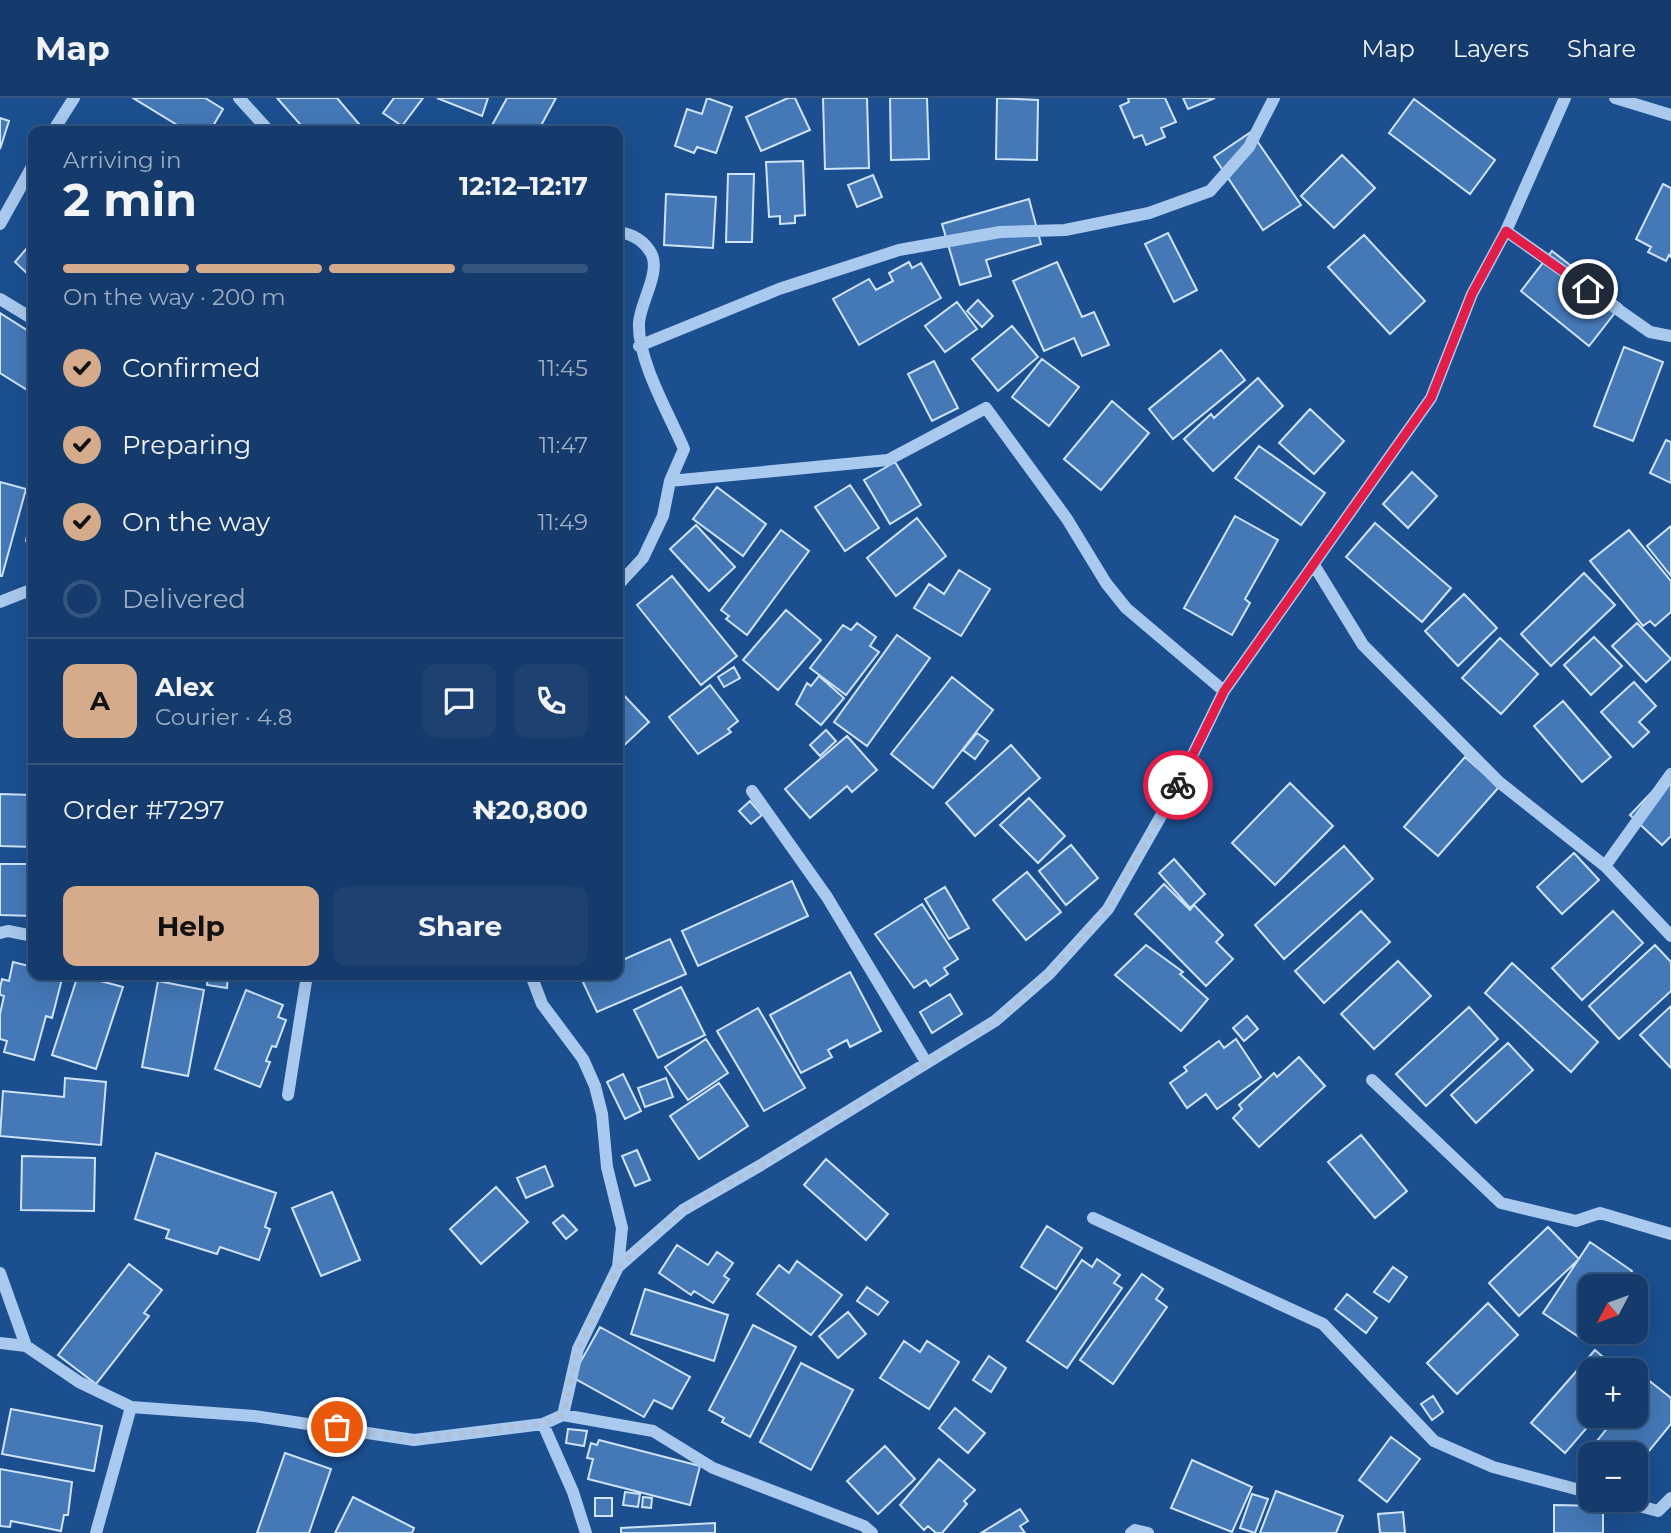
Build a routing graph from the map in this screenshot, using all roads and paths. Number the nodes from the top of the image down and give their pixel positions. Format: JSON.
{"nodes":[{"id":1,"x":74,"y":98,"type":"edge"},
{"id":2,"x":239,"y":98,"type":"edge"},
{"id":3,"x":1274,"y":98,"type":"edge"},
{"id":4,"x":1566,"y":98,"type":"edge"},
{"id":5,"x":1615,"y":98,"type":"edge"},
{"id":6,"x":1671,"y":116,"type":"edge"},
{"id":7,"x":56,"y":126,"type":"edge"},
{"id":8,"x":264,"y":126,"type":"edge"},
{"id":9,"x":28,"y":174,"type":"edge"},
{"id":10,"x":0,"y":224,"type":"edge"},
{"id":11,"x":1506,"y":231,"type":"junction"},
{"id":12,"x":623,"y":234,"type":"edge"},
{"id":13,"x":0,"y":299,"type":"edge"},
{"id":14,"x":28,"y":316,"type":"edge"},
{"id":15,"x":1671,"y":336,"type":"edge"},
{"id":16,"x":639,"y":345,"type":"junction"},
{"id":17,"x":670,"y":481,"type":"junction"},
{"id":18,"x":1314,"y":565,"type":"junction"},
{"id":19,"x":623,"y":580,"type":"edge"},
{"id":20,"x":28,"y":591,"type":"edge"},
{"id":21,"x":0,"y":605,"type":"edge"},
{"id":22,"x":1224,"y":691,"type":"junction"},
{"id":23,"x":1671,"y":774,"type":"edge"},
{"id":24,"x":752,"y":791,"type":"dead end"},
{"id":25,"x":1605,"y":866,"type":"junction"},
{"id":26,"x":0,"y":933,"type":"edge"},
{"id":27,"x":28,"y":935,"type":"edge"},
{"id":28,"x":1671,"y":936,"type":"edge"},
{"id":29,"x":306,"y":980,"type":"edge"},
{"id":30,"x":533,"y":980,"type":"edge"},
{"id":31,"x":926,"y":1062,"type":"junction"},
{"id":32,"x":1372,"y":1080,"type":"dead end"},
{"id":33,"x":288,"y":1095,"type":"dead end"},
{"id":34,"x":1093,"y":1218,"type":"dead end"},
{"id":35,"x":1671,"y":1234,"type":"edge"},
{"id":36,"x":618,"y":1267,"type":"junction"},
{"id":37,"x":0,"y":1273,"type":"edge"},
{"id":38,"x":0,"y":1343,"type":"edge"},
{"id":39,"x":26,"y":1346,"type":"junction"},
{"id":40,"x":131,"y":1407,"type":"junction"},
{"id":41,"x":563,"y":1415,"type":"junction"},
{"id":42,"x":542,"y":1424,"type":"junction"},
{"id":43,"x":1578,"y":1490,"type":"edge"},
{"id":44,"x":1671,"y":1498,"type":"edge"},
{"id":45,"x":1648,"y":1508,"type":"edge"},
{"id":46,"x":96,"y":1533,"type":"edge"},
{"id":47,"x":586,"y":1533,"type":"edge"},
{"id":48,"x":872,"y":1533,"type":"edge"},
{"id":49,"x":1131,"y":1533,"type":"edge"},
{"id":50,"x":1148,"y":1533,"type":"edge"}],
"edges":[{"from":1,"to":7,"type":"street"},
{"from":2,"to":8,"type":"street"},
{"from":3,"to":16,"type":"street"},
{"from":4,"to":11,"type":"street"},
{"from":5,"to":6,"type":"street"},
{"from":9,"to":10,"type":"street"},
{"from":11,"to":15,"type":"street"},
{"from":11,"to":18,"type":"street"},
{"from":12,"to":16,"type":"street"},
{"from":13,"to":14,"type":"street"},
{"from":16,"to":17,"type":"street"},
{"from":17,"to":19,"type":"street"},
{"from":17,"to":22,"type":"street"},
{"from":18,"to":22,"type":"street"},
{"from":18,"to":25,"type":"street"},
{"from":20,"to":21,"type":"street"},
{"from":22,"to":31,"type":"street"},
{"from":23,"to":25,"type":"street"},
{"from":24,"to":31,"type":"street"},
{"from":25,"to":28,"type":"street"},
{"from":26,"to":27,"type":"street"},
{"from":29,"to":33,"type":"street"},
{"from":30,"to":36,"type":"street"},
{"from":31,"to":36,"type":"street"},
{"from":32,"to":35,"type":"street"},
{"from":34,"to":43,"type":"street"},
{"from":36,"to":41,"type":"street"},
{"from":37,"to":39,"type":"street"},
{"from":38,"to":39,"type":"street"},
{"from":39,"to":40,"type":"street"},
{"from":40,"to":42,"type":"street"},
{"from":40,"to":46,"type":"street"},
{"from":41,"to":42,"type":"street"},
{"from":41,"to":48,"type":"street"},
{"from":42,"to":47,"type":"street"},
{"from":44,"to":45,"type":"street"},
{"from":49,"to":50,"type":"street"}]}
